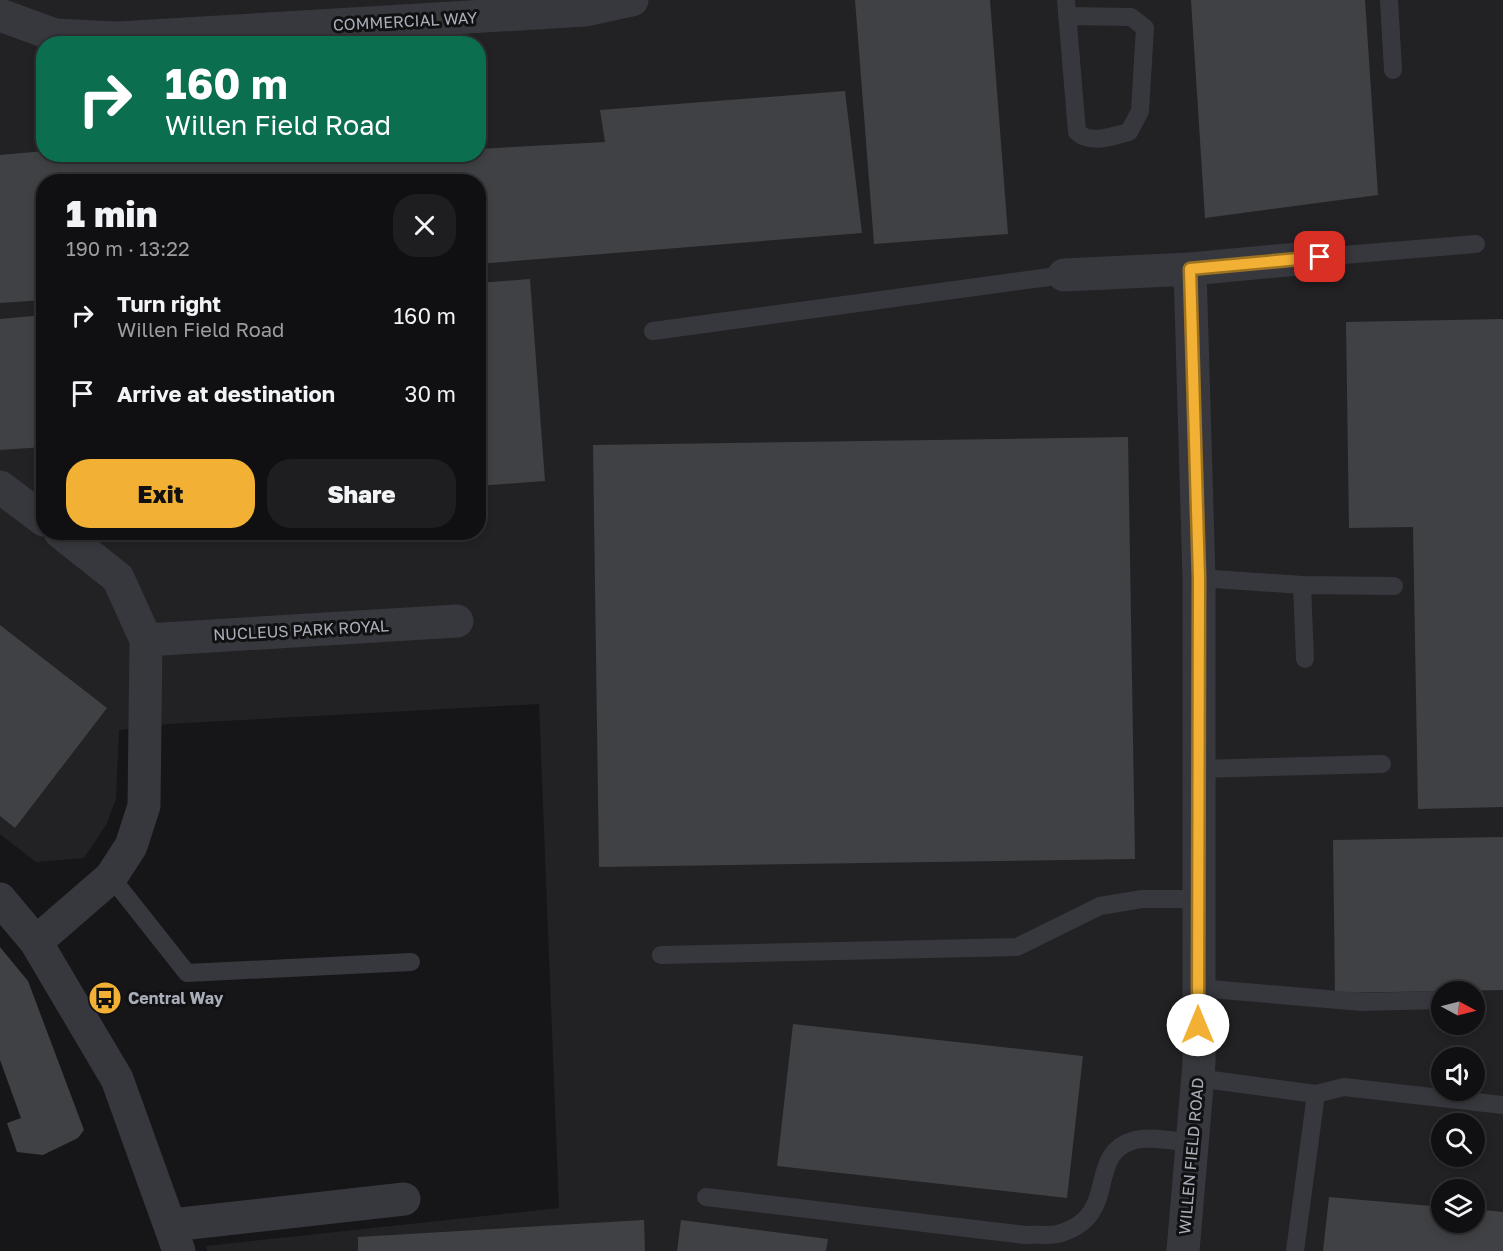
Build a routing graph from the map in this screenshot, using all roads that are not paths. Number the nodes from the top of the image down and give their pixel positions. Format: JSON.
{"nodes":[{"id":1,"x":633,"y":0,"type":"edge"},
{"id":2,"x":1389,"y":0,"type":"edge"},
{"id":3,"x":1067,"y":8,"type":"edge"},
{"id":4,"x":0,"y":15,"type":"edge"},
{"id":5,"x":71,"y":36,"type":"edge"},
{"id":6,"x":166,"y":36,"type":"edge"},
{"id":7,"x":1393,"y":70,"type":"dead end"},
{"id":8,"x":1476,"y":244,"type":"dead end"},
{"id":9,"x":1320,"y":257,"type":"joint"},
{"id":10,"x":1190,"y":269,"type":"junction"},
{"id":11,"x":1064,"y":275,"type":"joint"},
{"id":12,"x":653,"y":331,"type":"dead end"},
{"id":13,"x":0,"y":487,"type":"edge"},
{"id":14,"x":36,"y":514,"type":"edge"},
{"id":15,"x":70,"y":540,"type":"edge"},
{"id":16,"x":1199,"y":578,"type":"junction"},
{"id":17,"x":1302,"y":585,"type":"junction"},
{"id":18,"x":1394,"y":586,"type":"dead end"},
{"id":19,"x":457,"y":621,"type":"dead end"},
{"id":20,"x":146,"y":639,"type":"junction"},
{"id":21,"x":1305,"y":659,"type":"dead end"},
{"id":22,"x":1382,"y":764,"type":"dead end"},
{"id":23,"x":1197,"y":769,"type":"junction"},
{"id":24,"x":111,"y":878,"type":"junction"},
{"id":25,"x":0,"y":899,"type":"edge"},
{"id":26,"x":1198,"y":899,"type":"junction"},
{"id":27,"x":36,"y":942,"type":"junction"},
{"id":28,"x":661,"y":956,"type":"dead end"},
{"id":29,"x":411,"y":963,"type":"dead end"},
{"id":30,"x":1198,"y":988,"type":"junction"},
{"id":31,"x":1431,"y":999,"type":"edge"},
{"id":32,"x":1197,"y":1078,"type":"junction"},
{"id":33,"x":1316,"y":1094,"type":"junction"},
{"id":34,"x":1503,"y":1105,"type":"edge"},
{"id":35,"x":1190,"y":1143,"type":"junction"},
{"id":36,"x":706,"y":1197,"type":"dead end"},
{"id":37,"x":404,"y":1199,"type":"dead end"},
{"id":38,"x":176,"y":1238,"type":"edge"},
{"id":39,"x":1183,"y":1251,"type":"edge"},
{"id":40,"x":1295,"y":1251,"type":"edge"}],
"edges":[{"from":1,"to":6,"type":"street","name":"COMMERCIAL WAY"},
{"from":2,"to":7,"type":"lane"},
{"from":3,"to":3,"type":"lane"},
{"from":4,"to":5,"type":"street","name":"COMMERCIAL WAY"},
{"from":8,"to":9,"type":"lane"},
{"from":9,"to":10,"type":"street"},
{"from":10,"to":11,"type":"street"},
{"from":10,"to":16,"type":"street","name":"WILLEN FIELD ROAD"},
{"from":11,"to":12,"type":"lane"},
{"from":13,"to":14,"type":"street"},
{"from":15,"to":20,"type":"street"},
{"from":16,"to":17,"type":"lane"},
{"from":16,"to":23,"type":"street","name":"WILLEN FIELD ROAD"},
{"from":17,"to":18,"type":"lane"},
{"from":17,"to":21,"type":"lane"},
{"from":19,"to":20,"type":"street","name":"NUCLEUS PARK ROYAL"},
{"from":20,"to":24,"type":"street"},
{"from":22,"to":23,"type":"lane"},
{"from":23,"to":26,"type":"street","name":"WILLEN FIELD ROAD"},
{"from":24,"to":27,"type":"street"},
{"from":24,"to":29,"type":"lane"},
{"from":25,"to":27,"type":"street"},
{"from":26,"to":28,"type":"lane"},
{"from":26,"to":30,"type":"street","name":"WILLEN FIELD ROAD"},
{"from":27,"to":38,"type":"street"},
{"from":30,"to":31,"type":"lane"},
{"from":30,"to":32,"type":"street","name":"WILLEN FIELD ROAD"},
{"from":32,"to":33,"type":"lane"},
{"from":32,"to":35,"type":"street","name":"WILLEN FIELD ROAD"},
{"from":33,"to":34,"type":"lane"},
{"from":33,"to":40,"type":"lane"},
{"from":35,"to":36,"type":"lane"},
{"from":35,"to":39,"type":"street","name":"WILLEN FIELD ROAD"},
{"from":37,"to":38,"type":"street"}]}
